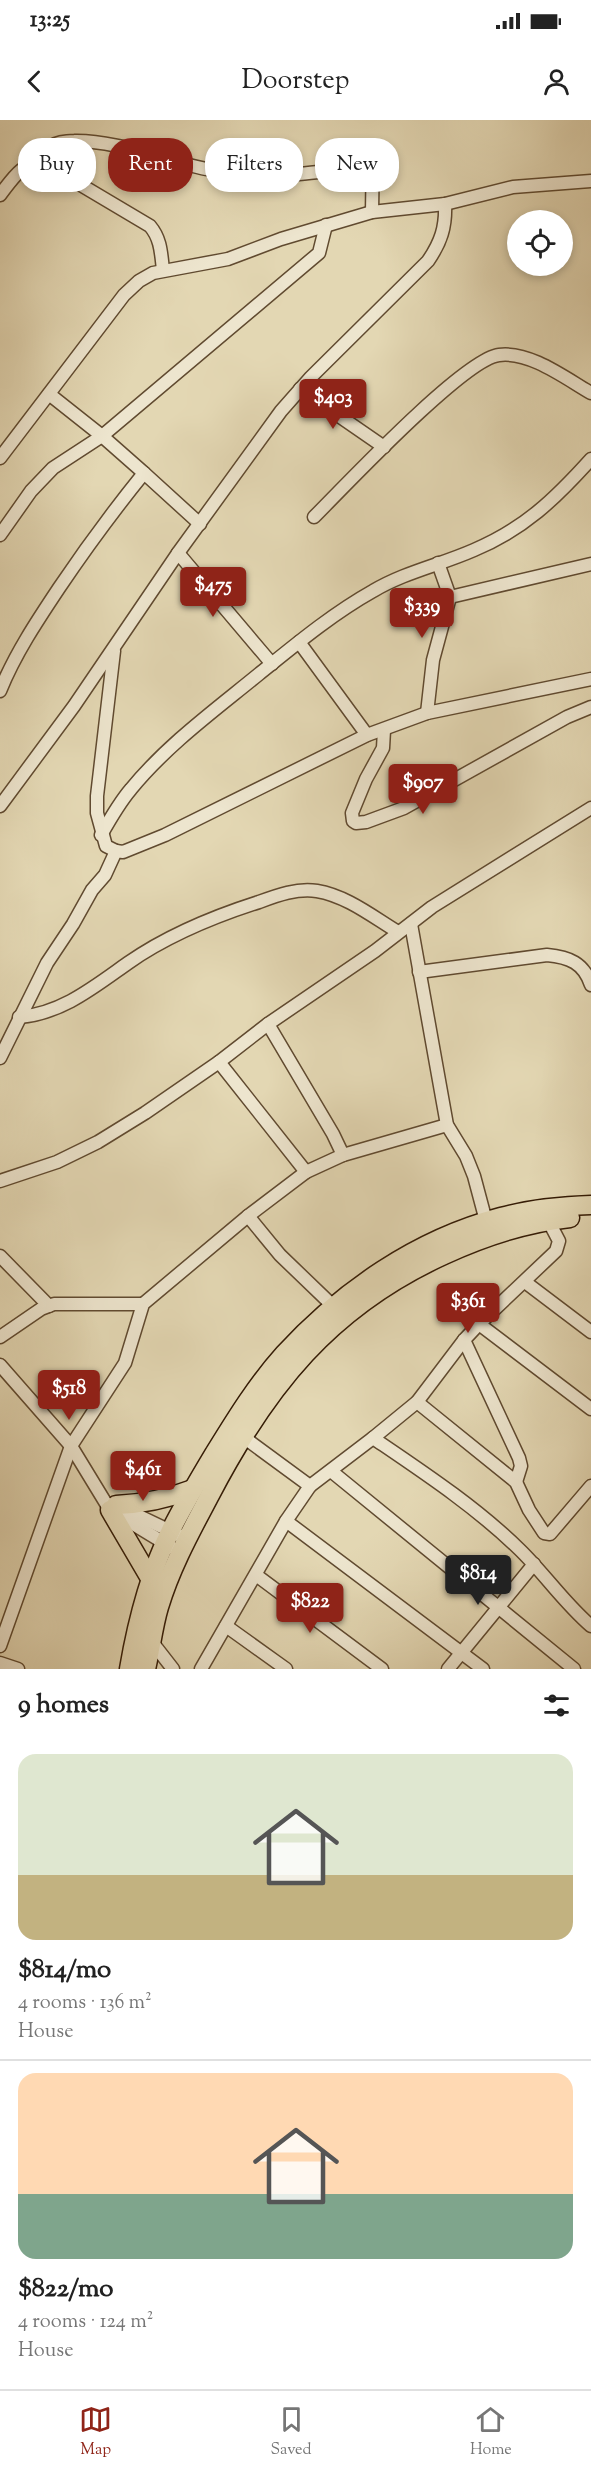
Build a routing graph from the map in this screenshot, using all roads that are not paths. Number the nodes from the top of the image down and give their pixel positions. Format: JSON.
{"nodes":[{"id":1,"x":96,"y":143,"type":"edge"},
{"id":2,"x":315,"y":173,"type":"edge"},
{"id":3,"x":18,"y":174,"type":"edge"},
{"id":4,"x":591,"y":181,"type":"edge"},
{"id":5,"x":94,"y":192,"type":"edge"},
{"id":6,"x":372,"y":192,"type":"edge"},
{"id":7,"x":0,"y":195,"type":"edge"},
{"id":8,"x":445,"y":204,"type":"junction"},
{"id":9,"x":372,"y":212,"type":"junction"},
{"id":10,"x":326,"y":225,"type":"junction"},
{"id":11,"x":163,"y":270,"type":"junction"},
{"id":12,"x":300,"y":389,"type":"junction"},
{"id":13,"x":591,"y":393,"type":"edge"},
{"id":14,"x":49,"y":394,"type":"junction"},
{"id":15,"x":102,"y":436,"type":"junction"},
{"id":16,"x":384,"y":447,"type":"junction"},
{"id":17,"x":0,"y":458,"type":"edge"},
{"id":18,"x":591,"y":459,"type":"edge"},
{"id":19,"x":144,"y":473,"type":"junction"},
{"id":20,"x":314,"y":517,"type":"dead end"},
{"id":21,"x":200,"y":524,"type":"junction"},
{"id":22,"x":0,"y":535,"type":"edge"},
{"id":23,"x":178,"y":553,"type":"junction"},
{"id":24,"x":438,"y":563,"type":"junction"},
{"id":25,"x":591,"y":564,"type":"edge"},
{"id":26,"x":450,"y":597,"type":"junction"},
{"id":27,"x":299,"y":642,"type":"junction"},
{"id":28,"x":114,"y":649,"type":"junction"},
{"id":29,"x":272,"y":664,"type":"junction"},
{"id":30,"x":591,"y":679,"type":"edge"},
{"id":31,"x":0,"y":691,"type":"edge"},
{"id":32,"x":591,"y":707,"type":"edge"},
{"id":33,"x":427,"y":713,"type":"junction"},
{"id":34,"x":384,"y":730,"type":"junction"},
{"id":35,"x":368,"y":735,"type":"junction"},
{"id":36,"x":6,"y":786,"type":"edge"},
{"id":37,"x":0,"y":806,"type":"edge"},
{"id":38,"x":591,"y":808,"type":"edge"},
{"id":39,"x":101,"y":835,"type":"junction"},
{"id":40,"x":116,"y":851,"type":"junction"},
{"id":41,"x":411,"y":924,"type":"junction"},
{"id":42,"x":398,"y":932,"type":"junction"},
{"id":43,"x":419,"y":972,"type":"junction"},
{"id":44,"x":591,"y":985,"type":"edge"},
{"id":45,"x":18,"y":1017,"type":"junction"},
{"id":46,"x":267,"y":1024,"type":"junction"},
{"id":47,"x":0,"y":1058,"type":"edge"},
{"id":48,"x":219,"y":1062,"type":"junction"},
{"id":49,"x":447,"y":1125,"type":"junction"},
{"id":50,"x":343,"y":1155,"type":"junction"},
{"id":51,"x":306,"y":1172,"type":"junction"},
{"id":52,"x":0,"y":1181,"type":"edge"},
{"id":53,"x":591,"y":1204,"type":"edge"},
{"id":54,"x":248,"y":1216,"type":"junction"},
{"id":55,"x":591,"y":1216,"type":"edge"},
{"id":56,"x":548,"y":1220,"type":"junction"},
{"id":57,"x":486,"y":1221,"type":"junction"},
{"id":58,"x":0,"y":1256,"type":"edge"},
{"id":59,"x":525,"y":1282,"type":"junction"},
{"id":60,"x":143,"y":1304,"type":"junction"},
{"id":61,"x":49,"y":1306,"type":"junction"},
{"id":62,"x":333,"y":1306,"type":"junction"},
{"id":63,"x":479,"y":1324,"type":"junction"},
{"id":64,"x":591,"y":1332,"type":"edge"},
{"id":65,"x":0,"y":1338,"type":"edge"},
{"id":66,"x":464,"y":1340,"type":"junction"},
{"id":67,"x":0,"y":1365,"type":"edge"},
{"id":68,"x":417,"y":1402,"type":"junction"},
{"id":69,"x":591,"y":1409,"type":"edge"},
{"id":70,"x":242,"y":1437,"type":"junction"},
{"id":71,"x":373,"y":1438,"type":"junction"},
{"id":72,"x":71,"y":1446,"type":"junction"},
{"id":73,"x":331,"y":1471,"type":"junction"},
{"id":74,"x":516,"y":1482,"type":"junction"},
{"id":75,"x":310,"y":1486,"type":"junction"},
{"id":76,"x":591,"y":1486,"type":"edge"},
{"id":77,"x":193,"y":1489,"type":"junction"},
{"id":78,"x":110,"y":1505,"type":"junction"},
{"id":79,"x":286,"y":1521,"type":"junction"},
{"id":80,"x":176,"y":1541,"type":"junction"},
{"id":81,"x":534,"y":1564,"type":"junction"},
{"id":82,"x":256,"y":1575,"type":"junction"},
{"id":83,"x":151,"y":1580,"type":"junction"},
{"id":84,"x":498,"y":1606,"type":"junction"},
{"id":85,"x":226,"y":1626,"type":"junction"},
{"id":86,"x":591,"y":1626,"type":"edge"},
{"id":87,"x":152,"y":1642,"type":"junction"},
{"id":88,"x":0,"y":1647,"type":"edge"},
{"id":89,"x":461,"y":1653,"type":"junction"},
{"id":90,"x":0,"y":1663,"type":"edge"},
{"id":91,"x":18,"y":1669,"type":"edge"},
{"id":92,"x":129,"y":1669,"type":"edge"},
{"id":93,"x":146,"y":1669,"type":"edge"},
{"id":94,"x":173,"y":1669,"type":"edge"},
{"id":95,"x":201,"y":1669,"type":"edge"},
{"id":96,"x":286,"y":1669,"type":"edge"},
{"id":97,"x":382,"y":1669,"type":"edge"},
{"id":98,"x":448,"y":1669,"type":"edge"},
{"id":99,"x":483,"y":1669,"type":"edge"},
{"id":100,"x":574,"y":1669,"type":"edge"}],
"edges":[{"from":1,"to":2,"type":"street"},
{"from":3,"to":7,"type":"street"},
{"from":4,"to":8,"type":"street"},
{"from":5,"to":11,"type":"street"},
{"from":6,"to":9,"type":"street"},
{"from":8,"to":9,"type":"street"},
{"from":8,"to":12,"type":"street"},
{"from":9,"to":10,"type":"street"},
{"from":10,"to":11,"type":"street"},
{"from":10,"to":15,"type":"street"},
{"from":11,"to":14,"type":"street"},
{"from":12,"to":16,"type":"street"},
{"from":12,"to":21,"type":"street"},
{"from":13,"to":16,"type":"street"},
{"from":14,"to":15,"type":"street"},
{"from":14,"to":17,"type":"street"},
{"from":15,"to":19,"type":"street"},
{"from":15,"to":22,"type":"street"},
{"from":16,"to":20,"type":"street"},
{"from":18,"to":24,"type":"street"},
{"from":19,"to":21,"type":"street"},
{"from":19,"to":31,"type":"street"},
{"from":21,"to":23,"type":"street"},
{"from":23,"to":28,"type":"street"},
{"from":23,"to":29,"type":"street"},
{"from":24,"to":26,"type":"street"},
{"from":24,"to":27,"type":"street"},
{"from":25,"to":26,"type":"street"},
{"from":26,"to":33,"type":"street"},
{"from":27,"to":29,"type":"street"},
{"from":27,"to":35,"type":"street"},
{"from":28,"to":36,"type":"street"},
{"from":28,"to":39,"type":"street"},
{"from":29,"to":39,"type":"street"},
{"from":30,"to":33,"type":"street"},
{"from":32,"to":34,"type":"street"},
{"from":33,"to":34,"type":"street"},
{"from":34,"to":35,"type":"street"},
{"from":35,"to":40,"type":"street"},
{"from":36,"to":37,"type":"street"},
{"from":38,"to":41,"type":"street"},
{"from":39,"to":40,"type":"street"},
{"from":40,"to":45,"type":"street"},
{"from":41,"to":42,"type":"street"},
{"from":41,"to":43,"type":"street"},
{"from":42,"to":45,"type":"street"},
{"from":42,"to":46,"type":"street"},
{"from":43,"to":44,"type":"street"},
{"from":43,"to":49,"type":"street"},
{"from":45,"to":47,"type":"street"},
{"from":46,"to":48,"type":"street"},
{"from":46,"to":50,"type":"street"},
{"from":48,"to":51,"type":"street"},
{"from":48,"to":52,"type":"street"},
{"from":49,"to":50,"type":"street"},
{"from":49,"to":57,"type":"street"},
{"from":50,"to":51,"type":"street"},
{"from":51,"to":54,"type":"street"},
{"from":53,"to":57,"type":"main road"},
{"from":54,"to":60,"type":"street"},
{"from":54,"to":62,"type":"street"},
{"from":55,"to":56,"type":"main road"},
{"from":56,"to":59,"type":"street"},
{"from":56,"to":70,"type":"main road"},
{"from":57,"to":62,"type":"main road"},
{"from":58,"to":61,"type":"street"},
{"from":59,"to":63,"type":"street"},
{"from":59,"to":64,"type":"street"},
{"from":60,"to":61,"type":"street"},
{"from":60,"to":72,"type":"street"},
{"from":61,"to":65,"type":"street"},
{"from":62,"to":77,"type":"main road"},
{"from":63,"to":66,"type":"street"},
{"from":63,"to":69,"type":"street"},
{"from":66,"to":68,"type":"street"},
{"from":66,"to":74,"type":"street"},
{"from":67,"to":72,"type":"street"},
{"from":68,"to":71,"type":"street"},
{"from":68,"to":74,"type":"street"},
{"from":70,"to":75,"type":"street"},
{"from":70,"to":80,"type":"main road"},
{"from":71,"to":73,"type":"street"},
{"from":71,"to":81,"type":"street"},
{"from":72,"to":78,"type":"street"},
{"from":72,"to":88,"type":"street"},
{"from":73,"to":75,"type":"street"},
{"from":73,"to":84,"type":"street"},
{"from":74,"to":76,"type":"street"},
{"from":75,"to":79,"type":"street"},
{"from":77,"to":78,"type":"main road"},
{"from":77,"to":80,"type":"main road"},
{"from":78,"to":80,"type":"street"},
{"from":78,"to":83,"type":"main road"},
{"from":79,"to":82,"type":"street"},
{"from":79,"to":89,"type":"street"},
{"from":80,"to":83,"type":"main road"},
{"from":80,"to":87,"type":"main road"},
{"from":81,"to":84,"type":"street"},
{"from":81,"to":86,"type":"street"},
{"from":82,"to":85,"type":"street"},
{"from":82,"to":97,"type":"street"},
{"from":83,"to":92,"type":"main road"},
{"from":84,"to":89,"type":"street"},
{"from":84,"to":100,"type":"street"},
{"from":85,"to":95,"type":"street"},
{"from":85,"to":96,"type":"street"},
{"from":87,"to":93,"type":"main road"},
{"from":87,"to":94,"type":"street"},
{"from":89,"to":98,"type":"street"},
{"from":89,"to":99,"type":"street"},
{"from":90,"to":91,"type":"street"}]}
